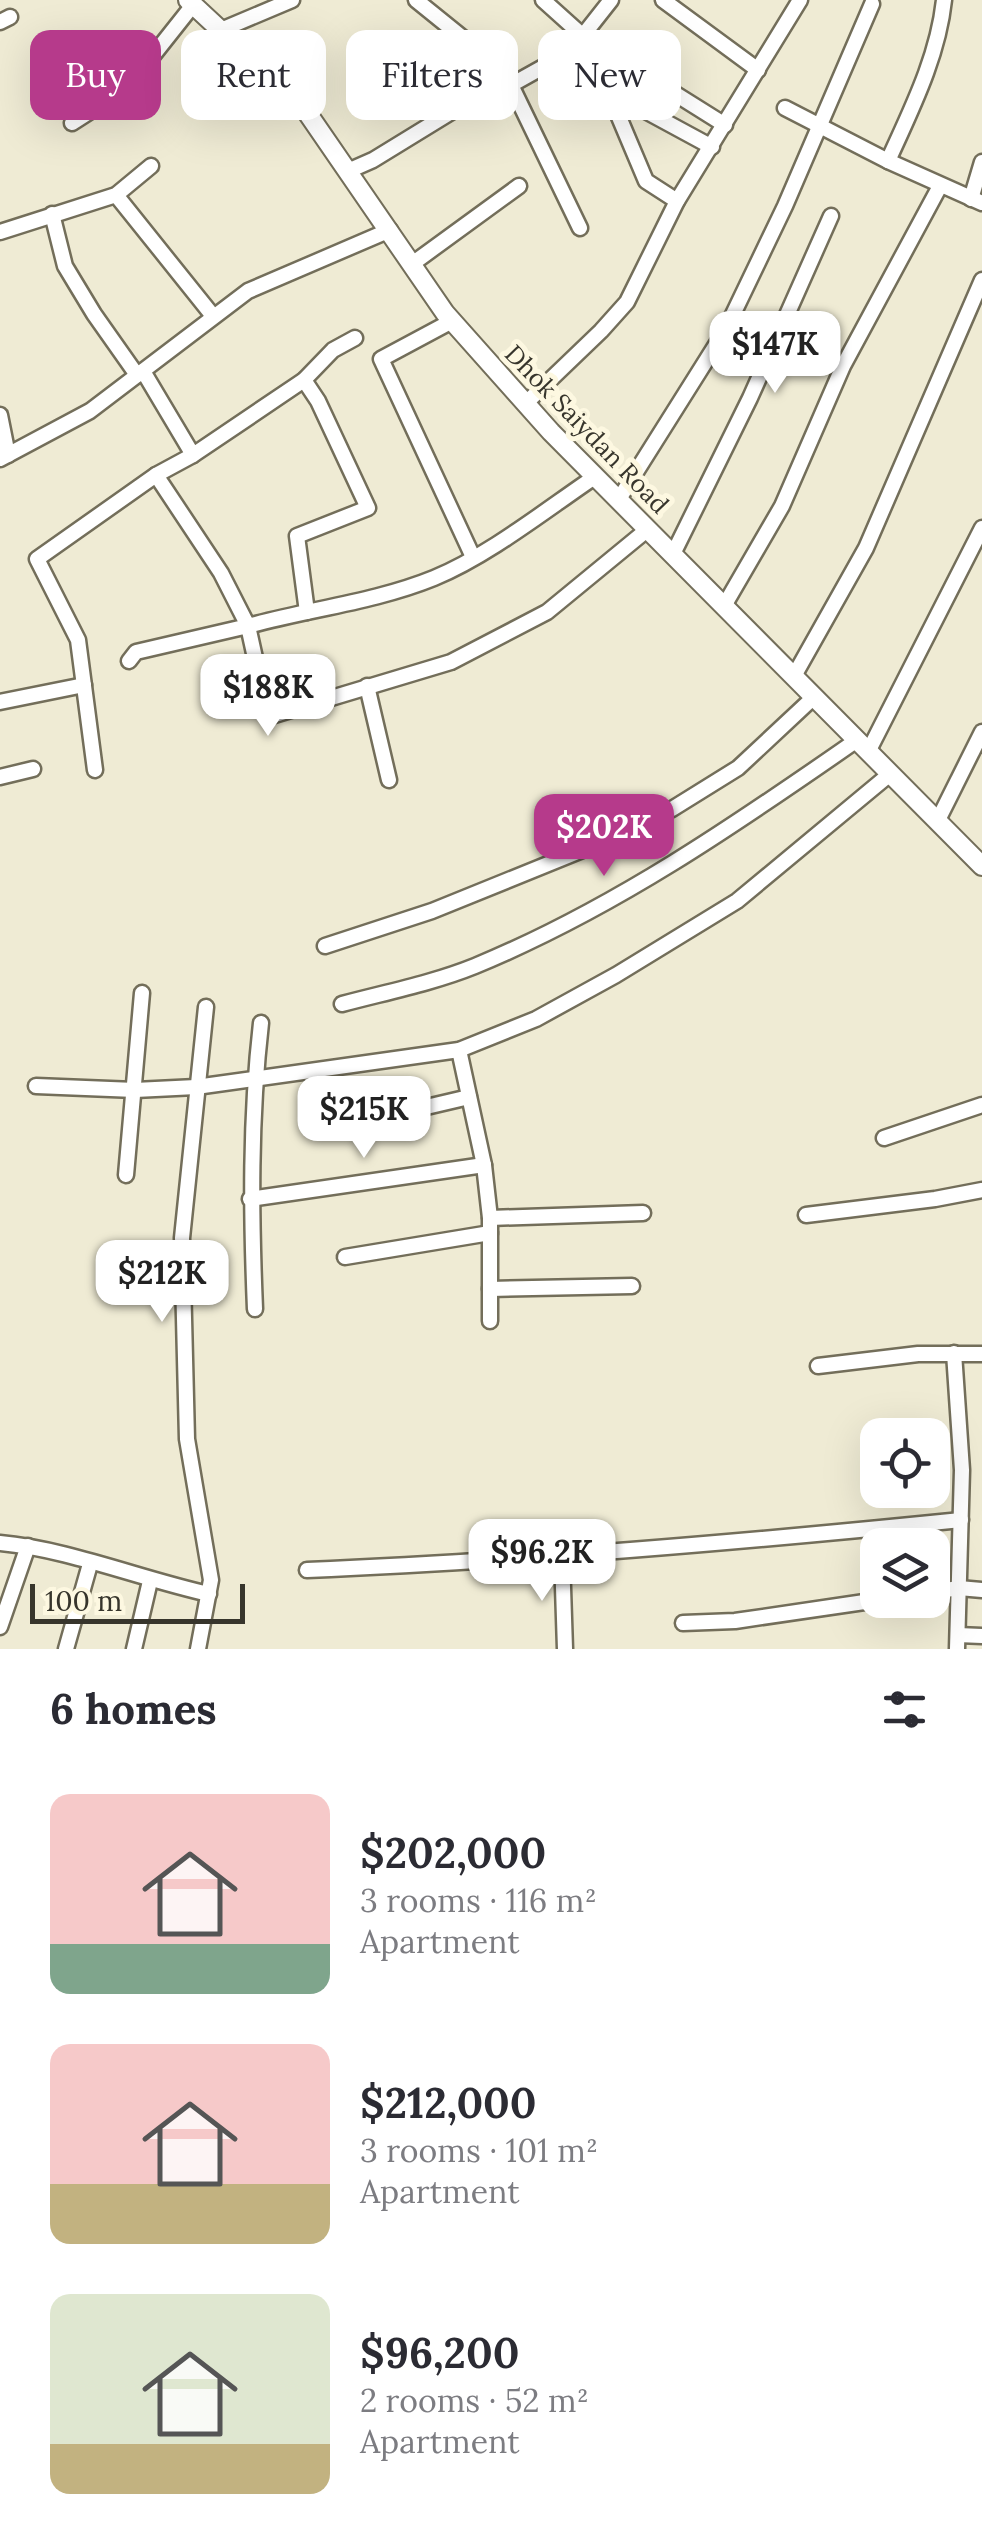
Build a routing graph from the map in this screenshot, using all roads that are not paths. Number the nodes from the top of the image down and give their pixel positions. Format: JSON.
{"nodes":[{"id":1,"x":292,"y":0,"type":"edge"},
{"id":2,"x":416,"y":0,"type":"edge"},
{"id":3,"x":544,"y":0,"type":"edge"},
{"id":4,"x":612,"y":0,"type":"edge"},
{"id":5,"x":663,"y":0,"type":"edge"},
{"id":6,"x":800,"y":0,"type":"edge"},
{"id":7,"x":944,"y":0,"type":"edge"},
{"id":8,"x":869,"y":1,"type":"edge"},
{"id":9,"x":191,"y":2,"type":"edge"},
{"id":10,"x":221,"y":30,"type":"joint"},
{"id":11,"x":453,"y":30,"type":"edge"},
{"id":12,"x":576,"y":30,"type":"edge"},
{"id":13,"x":588,"y":30,"type":"edge"},
{"id":14,"x":758,"y":70,"type":"junction"},
{"id":15,"x":681,"y":97,"type":"edge"},
{"id":16,"x":518,"y":101,"type":"edge"},
{"id":17,"x":786,"y":108,"type":"dead end"},
{"id":18,"x":312,"y":120,"type":"edge"},
{"id":19,"x":436,"y":120,"type":"edge"},
{"id":20,"x":620,"y":120,"type":"edge"},
{"id":21,"x":662,"y":120,"type":"edge"},
{"id":22,"x":72,"y":123,"type":"dead end"},
{"id":23,"x":725,"y":125,"type":"junction"},
{"id":24,"x":820,"y":125,"type":"junction"},
{"id":25,"x":712,"y":147,"type":"junction"},
{"id":26,"x":888,"y":161,"type":"junction"},
{"id":27,"x":982,"y":162,"type":"edge"},
{"id":28,"x":152,"y":166,"type":"dead end"},
{"id":29,"x":348,"y":172,"type":"junction"},
{"id":30,"x":519,"y":186,"type":"dead end"},
{"id":31,"x":940,"y":186,"type":"junction"},
{"id":32,"x":116,"y":195,"type":"junction"},
{"id":33,"x":977,"y":201,"type":"edge"},
{"id":34,"x":676,"y":202,"type":"junction"},
{"id":35,"x":52,"y":214,"type":"junction"},
{"id":36,"x":832,"y":216,"type":"dead end"},
{"id":37,"x":580,"y":228,"type":"dead end"},
{"id":38,"x":390,"y":230,"type":"junction"},
{"id":39,"x":0,"y":232,"type":"edge"},
{"id":40,"x":412,"y":264,"type":"junction"},
{"id":41,"x":982,"y":280,"type":"edge"},
{"id":42,"x":213,"y":316,"type":"junction"},
{"id":43,"x":452,"y":321,"type":"junction"},
{"id":44,"x":354,"y":338,"type":"dead end"},
{"id":45,"x":140,"y":373,"type":"junction"},
{"id":46,"x":304,"y":380,"type":"junction"},
{"id":47,"x":526,"y":403,"type":"junction"},
{"id":48,"x":0,"y":415,"type":"edge"},
{"id":49,"x":193,"y":455,"type":"junction"},
{"id":50,"x":4,"y":457,"type":"edge"},
{"id":51,"x":156,"y":475,"type":"junction"},
{"id":52,"x":596,"y":476,"type":"junction"},
{"id":53,"x":619,"y":500,"type":"junction"},
{"id":54,"x":982,"y":528,"type":"edge"},
{"id":55,"x":648,"y":529,"type":"junction"},
{"id":56,"x":673,"y":554,"type":"junction"},
{"id":57,"x":473,"y":557,"type":"junction"},
{"id":58,"x":724,"y":606,"type":"junction"},
{"id":59,"x":306,"y":612,"type":"junction"},
{"id":60,"x":248,"y":626,"type":"junction"},
{"id":61,"x":129,"y":662,"type":"dead end"},
{"id":62,"x":794,"y":676,"type":"junction"},
{"id":63,"x":84,"y":685,"type":"junction"},
{"id":64,"x":367,"y":686,"type":"junction"},
{"id":65,"x":814,"y":697,"type":"junction"},
{"id":66,"x":0,"y":702,"type":"edge"},
{"id":67,"x":982,"y":732,"type":"edge"},
{"id":68,"x":862,"y":746,"type":"junction"},
{"id":69,"x":33,"y":770,"type":"dead end"},
{"id":70,"x":95,"y":770,"type":"dead end"},
{"id":71,"x":890,"y":774,"type":"junction"},
{"id":72,"x":0,"y":777,"type":"edge"},
{"id":73,"x":388,"y":780,"type":"dead end"},
{"id":74,"x":937,"y":822,"type":"junction"},
{"id":75,"x":982,"y":866,"type":"edge"},
{"id":76,"x":325,"y":946,"type":"dead end"},
{"id":77,"x":142,"y":993,"type":"dead end"},
{"id":78,"x":342,"y":1004,"type":"dead end"},
{"id":79,"x":206,"y":1007,"type":"dead end"},
{"id":80,"x":260,"y":1022,"type":"dead end"},
{"id":81,"x":459,"y":1050,"type":"junction"},
{"id":82,"x":254,"y":1079,"type":"junction"},
{"id":83,"x":36,"y":1086,"type":"dead end"},
{"id":84,"x":196,"y":1087,"type":"junction"},
{"id":85,"x":135,"y":1090,"type":"junction"},
{"id":86,"x":469,"y":1097,"type":"junction"},
{"id":87,"x":982,"y":1105,"type":"edge"},
{"id":88,"x":341,"y":1127,"type":"dead end"},
{"id":89,"x":884,"y":1138,"type":"dead end"},
{"id":90,"x":484,"y":1165,"type":"junction"},
{"id":91,"x":126,"y":1175,"type":"dead end"},
{"id":92,"x":982,"y":1190,"type":"edge"},
{"id":93,"x":250,"y":1199,"type":"junction"},
{"id":94,"x":643,"y":1213,"type":"dead end"},
{"id":95,"x":806,"y":1216,"type":"dead end"},
{"id":96,"x":490,"y":1225,"type":"junction"},
{"id":97,"x":345,"y":1257,"type":"dead end"},
{"id":98,"x":632,"y":1286,"type":"dead end"},
{"id":99,"x":490,"y":1289,"type":"junction"},
{"id":100,"x":255,"y":1309,"type":"dead end"},
{"id":101,"x":490,"y":1321,"type":"dead end"},
{"id":102,"x":954,"y":1353,"type":"junction"},
{"id":103,"x":982,"y":1354,"type":"edge"},
{"id":104,"x":818,"y":1366,"type":"dead end"},
{"id":105,"x":961,"y":1520,"type":"junction"},
{"id":106,"x":0,"y":1543,"type":"edge"},
{"id":107,"x":28,"y":1546,"type":"junction"},
{"id":108,"x":562,"y":1557,"type":"junction"},
{"id":109,"x":90,"y":1564,"type":"junction"},
{"id":110,"x":307,"y":1570,"type":"dead end"},
{"id":111,"x":150,"y":1582,"type":"junction"},
{"id":112,"x":959,"y":1588,"type":"junction"},
{"id":113,"x":950,"y":1589,"type":"edge"},
{"id":114,"x":982,"y":1590,"type":"edge"},
{"id":115,"x":209,"y":1594,"type":"junction"},
{"id":116,"x":4,"y":1601,"type":"edge"},
{"id":117,"x":860,"y":1603,"type":"edge"},
{"id":118,"x":683,"y":1623,"type":"dead end"},
{"id":119,"x":0,"y":1626,"type":"edge"},
{"id":120,"x":982,"y":1636,"type":"edge"},
{"id":121,"x":957,"y":1642,"type":"edge"},
{"id":122,"x":66,"y":1649,"type":"edge"},
{"id":123,"x":134,"y":1649,"type":"edge"},
{"id":124,"x":198,"y":1649,"type":"edge"},
{"id":125,"x":565,"y":1649,"type":"edge"}],
"edges":[{"from":1,"to":10,"type":"street"},
{"from":2,"to":11,"type":"street"},
{"from":3,"to":12,"type":"street"},
{"from":4,"to":13,"type":"street"},
{"from":5,"to":14,"type":"street"},
{"from":6,"to":14,"type":"street"},
{"from":7,"to":26,"type":"street"},
{"from":8,"to":24,"type":"street"},
{"from":9,"to":10,"type":"main road","name":"Dhok Saiydan Road"},
{"from":9,"to":22,"type":"street"},
{"from":14,"to":23,"type":"street"},
{"from":15,"to":23,"type":"street"},
{"from":16,"to":37,"type":"street"},
{"from":17,"to":24,"type":"street"},
{"from":18,"to":29,"type":"main road","name":"Dhok Saiydan Road"},
{"from":19,"to":29,"type":"street"},
{"from":20,"to":34,"type":"street"},
{"from":21,"to":25,"type":"street"},
{"from":23,"to":25,"type":"street"},
{"from":24,"to":26,"type":"street"},
{"from":24,"to":53,"type":"street"},
{"from":25,"to":34,"type":"street"},
{"from":26,"to":31,"type":"street"},
{"from":27,"to":33,"type":"street"},
{"from":28,"to":32,"type":"street"},
{"from":29,"to":38,"type":"main road","name":"Dhok Saiydan Road"},
{"from":30,"to":40,"type":"street"},
{"from":31,"to":33,"type":"street"},
{"from":31,"to":58,"type":"street"},
{"from":32,"to":35,"type":"street"},
{"from":32,"to":42,"type":"street"},
{"from":34,"to":47,"type":"street"},
{"from":35,"to":39,"type":"street"},
{"from":35,"to":45,"type":"street"},
{"from":36,"to":56,"type":"street"},
{"from":38,"to":40,"type":"main road","name":"Dhok Saiydan Road"},
{"from":38,"to":42,"type":"street"},
{"from":40,"to":43,"type":"main road","name":"Dhok Saiydan Road"},
{"from":41,"to":62,"type":"street"},
{"from":42,"to":45,"type":"street"},
{"from":43,"to":47,"type":"main road","name":"Dhok Saiydan Road"},
{"from":43,"to":57,"type":"street"},
{"from":44,"to":46,"type":"street"},
{"from":45,"to":49,"type":"street"},
{"from":45,"to":50,"type":"street"},
{"from":46,"to":49,"type":"street"},
{"from":46,"to":59,"type":"street"},
{"from":47,"to":52,"type":"main road","name":"Dhok Saiydan Road"},
{"from":48,"to":50,"type":"street"},
{"from":49,"to":51,"type":"street"},
{"from":51,"to":60,"type":"street"},
{"from":51,"to":63,"type":"street"},
{"from":52,"to":53,"type":"main road","name":"Dhok Saiydan Road"},
{"from":52,"to":57,"type":"street"},
{"from":53,"to":55,"type":"main road","name":"Dhok Saiydan Road"},
{"from":54,"to":68,"type":"street"},
{"from":55,"to":56,"type":"main road","name":"Dhok Saiydan Road"},
{"from":55,"to":64,"type":"street"},
{"from":56,"to":58,"type":"main road","name":"Dhok Saiydan Road"},
{"from":57,"to":59,"type":"street"},
{"from":58,"to":62,"type":"main road","name":"Dhok Saiydan Road"},
{"from":59,"to":60,"type":"street"},
{"from":60,"to":61,"type":"street"},
{"from":60,"to":64,"type":"street"},
{"from":62,"to":65,"type":"main road","name":"Dhok Saiydan Road"},
{"from":63,"to":66,"type":"street"},
{"from":63,"to":70,"type":"street"},
{"from":64,"to":73,"type":"street"},
{"from":65,"to":68,"type":"main road","name":"Dhok Saiydan Road"},
{"from":65,"to":76,"type":"street"},
{"from":67,"to":74,"type":"street"},
{"from":68,"to":71,"type":"main road","name":"Dhok Saiydan Road"},
{"from":68,"to":78,"type":"street"},
{"from":69,"to":72,"type":"street"},
{"from":71,"to":74,"type":"main road","name":"Dhok Saiydan Road"},
{"from":71,"to":81,"type":"street"},
{"from":74,"to":75,"type":"main road","name":"Dhok Saiydan Road"},
{"from":77,"to":85,"type":"street"},
{"from":79,"to":84,"type":"street"},
{"from":80,"to":82,"type":"street"},
{"from":81,"to":82,"type":"street"},
{"from":81,"to":86,"type":"street"},
{"from":82,"to":84,"type":"street"},
{"from":82,"to":93,"type":"street"},
{"from":83,"to":85,"type":"street"},
{"from":84,"to":85,"type":"street"},
{"from":84,"to":115,"type":"street"},
{"from":85,"to":91,"type":"street"},
{"from":86,"to":88,"type":"street"},
{"from":86,"to":90,"type":"street"},
{"from":87,"to":89,"type":"street"},
{"from":90,"to":93,"type":"street"},
{"from":90,"to":96,"type":"street"},
{"from":92,"to":95,"type":"street"},
{"from":93,"to":100,"type":"street"},
{"from":94,"to":96,"type":"street"},
{"from":96,"to":97,"type":"street"},
{"from":96,"to":99,"type":"street"},
{"from":98,"to":99,"type":"street"},
{"from":99,"to":101,"type":"street"},
{"from":102,"to":103,"type":"street"},
{"from":102,"to":104,"type":"street"},
{"from":102,"to":105,"type":"street"},
{"from":105,"to":108,"type":"street"},
{"from":105,"to":112,"type":"street"},
{"from":106,"to":107,"type":"street"},
{"from":107,"to":109,"type":"street"},
{"from":107,"to":116,"type":"street"},
{"from":108,"to":110,"type":"street"},
{"from":108,"to":125,"type":"street"},
{"from":109,"to":111,"type":"street"},
{"from":109,"to":122,"type":"street"},
{"from":111,"to":115,"type":"street"},
{"from":111,"to":123,"type":"street"},
{"from":112,"to":113,"type":"street"},
{"from":112,"to":114,"type":"street"},
{"from":112,"to":121,"type":"street"},
{"from":115,"to":124,"type":"street"},
{"from":116,"to":119,"type":"street"},
{"from":117,"to":118,"type":"street"},
{"from":120,"to":121,"type":"street"}]}
